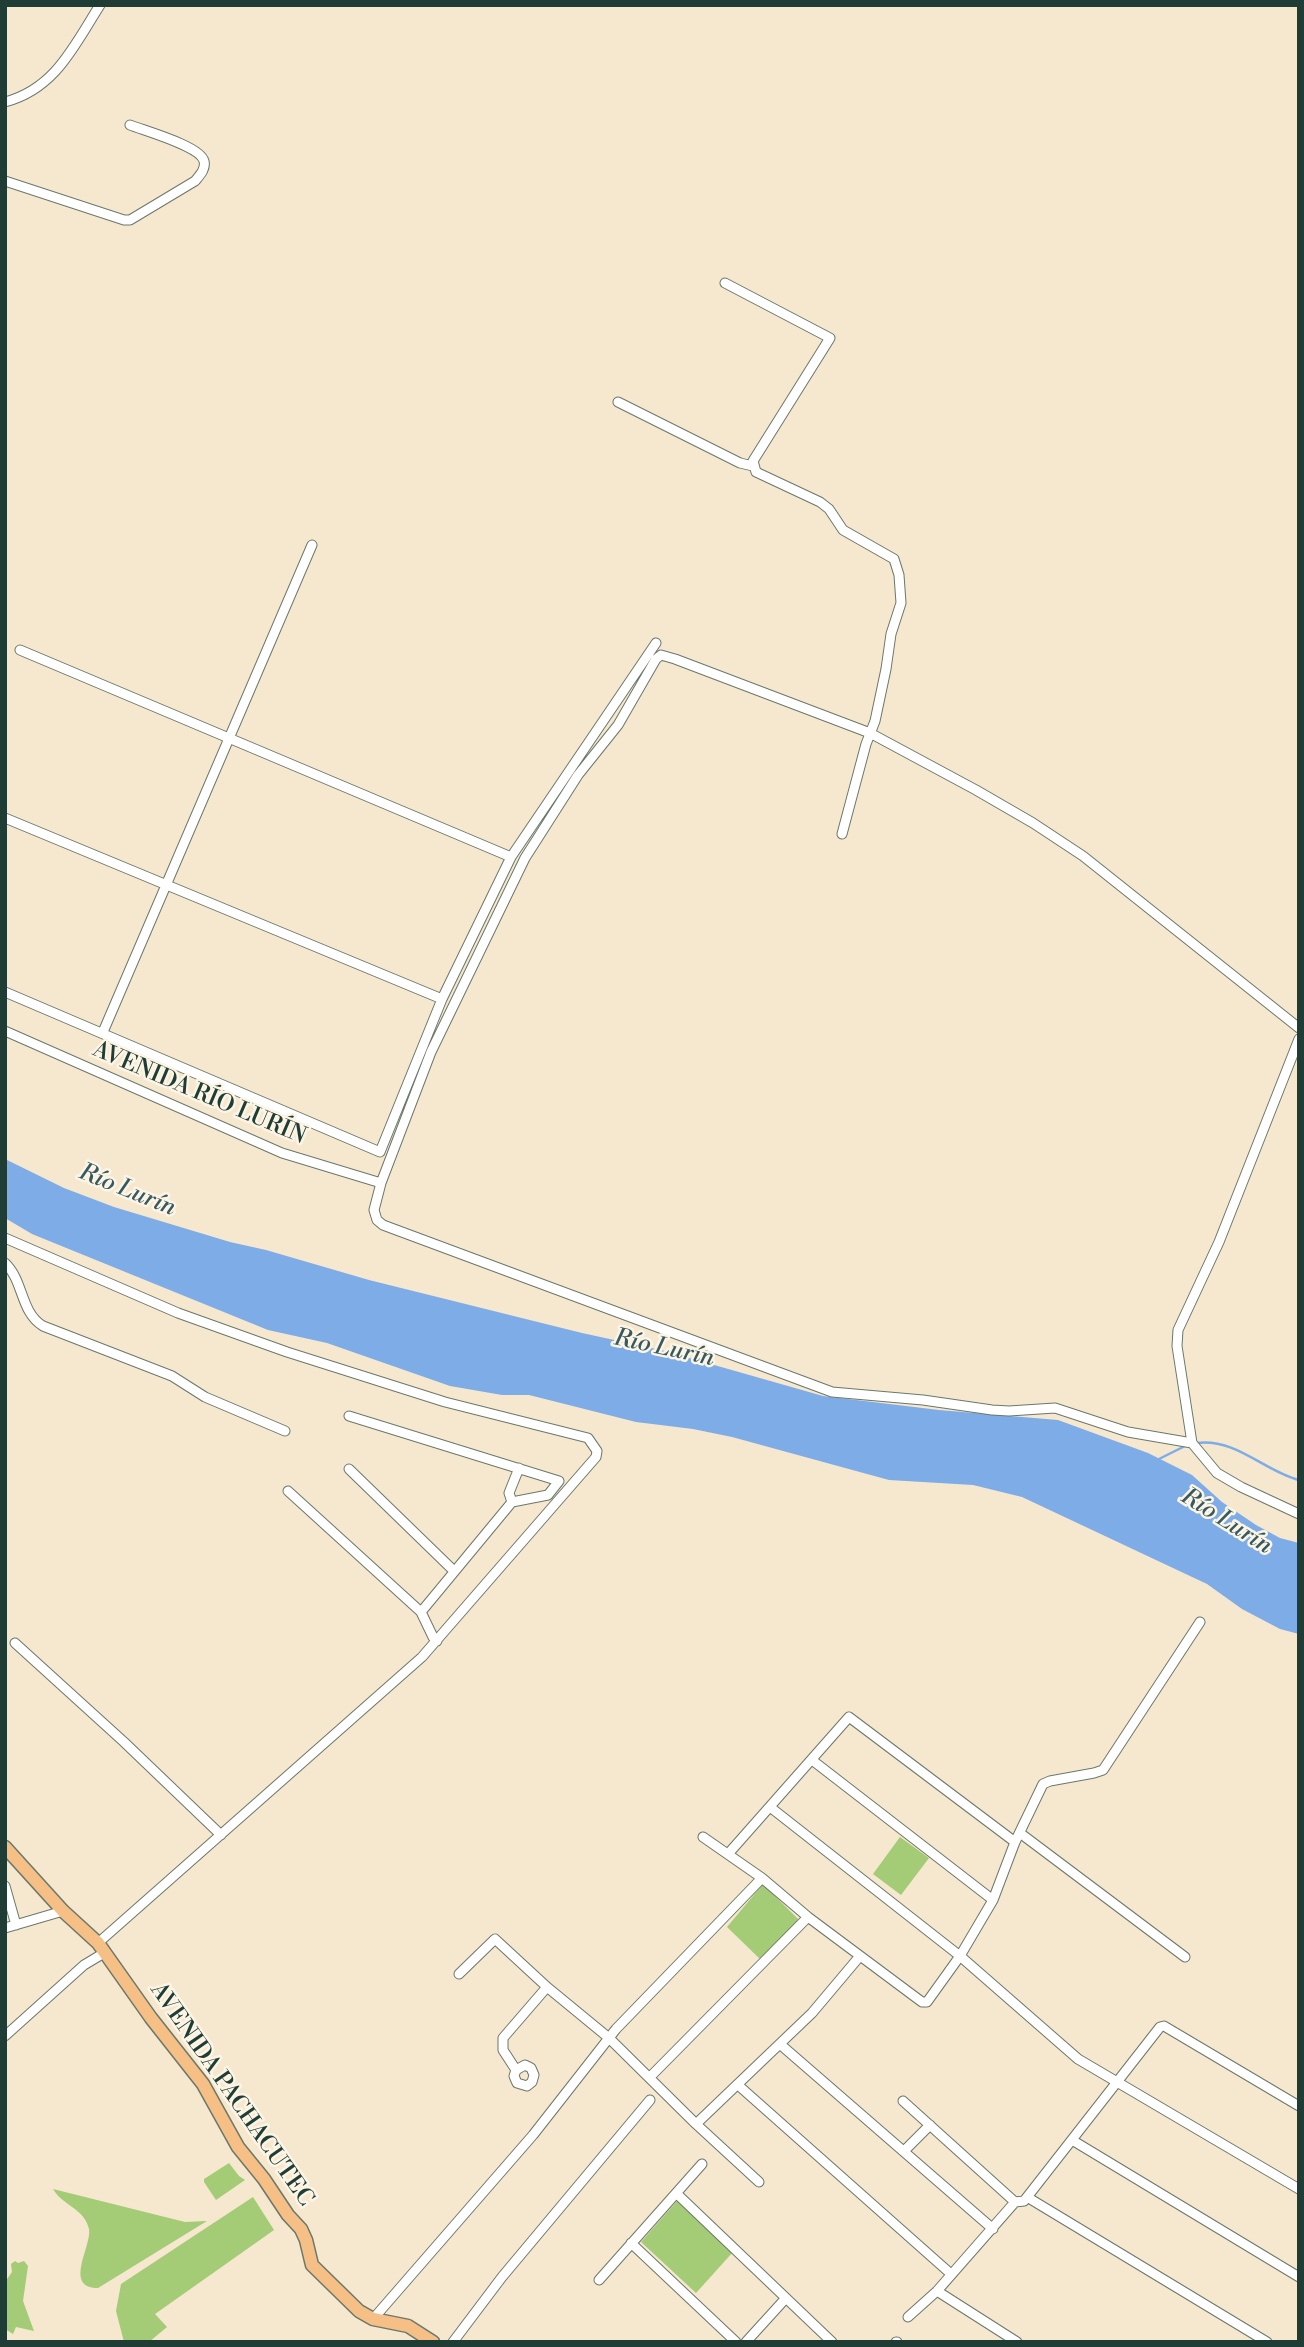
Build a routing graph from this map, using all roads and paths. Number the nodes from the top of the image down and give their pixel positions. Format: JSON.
{"nodes":[{"id":1,"x":100,"y":5,"type":"edge"},
{"id":2,"x":5,"y":102,"type":"edge"},
{"id":3,"x":130,"y":125,"type":"dead end"},
{"id":4,"x":5,"y":181,"type":"edge"},
{"id":5,"x":725,"y":283,"type":"dead end"},
{"id":6,"x":618,"y":402,"type":"dead end"},
{"id":7,"x":753,"y":466,"type":"junction"},
{"id":8,"x":312,"y":545,"type":"dead end"},
{"id":9,"x":656,"y":643,"type":"dead end"},
{"id":10,"x":20,"y":650,"type":"dead end"},
{"id":11,"x":870,"y":733,"type":"junction"},
{"id":12,"x":229,"y":739,"type":"junction"},
{"id":13,"x":5,"y":818,"type":"edge"},
{"id":14,"x":842,"y":834,"type":"dead end"},
{"id":15,"x":511,"y":857,"type":"junction"},
{"id":16,"x":166,"y":885,"type":"junction"},
{"id":17,"x":5,"y":992,"type":"edge"},
{"id":18,"x":442,"y":999,"type":"junction"},
{"id":19,"x":1299,"y":1028,"type":"edge"},
{"id":20,"x":5,"y":1031,"type":"edge"},
{"id":21,"x":103,"y":1032,"type":"junction"},
{"id":22,"x":1299,"y":1039,"type":"edge"},
{"id":23,"x":381,"y":1183,"type":"junction"},
{"id":24,"x":5,"y":1238,"type":"edge"},
{"id":25,"x":5,"y":1263,"type":"edge"},
{"id":26,"x":349,"y":1416,"type":"dead end"},
{"id":27,"x":285,"y":1432,"type":"dead end"},
{"id":28,"x":1192,"y":1443,"type":"junction"},
{"id":29,"x":519,"y":1468,"type":"junction"},
{"id":30,"x":349,"y":1469,"type":"dead end"},
{"id":31,"x":288,"y":1491,"type":"dead end"},
{"id":32,"x":512,"y":1502,"type":"junction"},
{"id":33,"x":1299,"y":1514,"type":"edge"},
{"id":34,"x":454,"y":1571,"type":"junction"},
{"id":35,"x":421,"y":1612,"type":"junction"},
{"id":36,"x":1200,"y":1622,"type":"dead end"},
{"id":37,"x":437,"y":1641,"type":"junction"},
{"id":38,"x":15,"y":1643,"type":"dead end"},
{"id":39,"x":812,"y":1760,"type":"junction"},
{"id":40,"x":770,"y":1807,"type":"junction"},
{"id":41,"x":1020,"y":1833,"type":"junction"},
{"id":42,"x":221,"y":1835,"type":"junction"},
{"id":43,"x":703,"y":1837,"type":"dead end"},
{"id":44,"x":1015,"y":1842,"type":"junction"},
{"id":45,"x":7,"y":1852,"type":"edge"},
{"id":46,"x":728,"y":1854,"type":"junction"},
{"id":47,"x":762,"y":1878,"type":"junction"},
{"id":48,"x":5,"y":1885,"type":"edge"},
{"id":49,"x":993,"y":1900,"type":"junction"},
{"id":50,"x":63,"y":1911,"type":"junction"},
{"id":51,"x":808,"y":1917,"type":"junction"},
{"id":52,"x":16,"y":1925,"type":"junction"},
{"id":53,"x":5,"y":1928,"type":"edge"},
{"id":54,"x":101,"y":1948,"type":"junction"},
{"id":55,"x":860,"y":1956,"type":"junction"},
{"id":56,"x":960,"y":1956,"type":"junction"},
{"id":57,"x":1185,"y":1957,"type":"dead end"},
{"id":58,"x":459,"y":1974,"type":"dead end"},
{"id":59,"x":547,"y":1987,"type":"junction"},
{"id":60,"x":5,"y":2036,"type":"edge"},
{"id":61,"x":609,"y":2038,"type":"junction"},
{"id":62,"x":781,"y":2045,"type":"junction"},
{"id":63,"x":516,"y":2070,"type":"dead end"},
{"id":64,"x":650,"y":2077,"type":"junction"},
{"id":65,"x":1116,"y":2080,"type":"junction"},
{"id":66,"x":738,"y":2085,"type":"junction"},
{"id":67,"x":650,"y":2100,"type":"dead end"},
{"id":68,"x":903,"y":2101,"type":"dead end"},
{"id":69,"x":1299,"y":2106,"type":"edge"},
{"id":70,"x":696,"y":2124,"type":"junction"},
{"id":71,"x":930,"y":2125,"type":"junction"},
{"id":72,"x":1072,"y":2140,"type":"junction"},
{"id":73,"x":904,"y":2151,"type":"junction"},
{"id":74,"x":702,"y":2164,"type":"dead end"},
{"id":75,"x":759,"y":2182,"type":"dead end"},
{"id":76,"x":1299,"y":2189,"type":"edge"},
{"id":77,"x":676,"y":2193,"type":"junction"},
{"id":78,"x":1027,"y":2197,"type":"junction"},
{"id":79,"x":1015,"y":2202,"type":"junction"},
{"id":80,"x":993,"y":2229,"type":"junction"},
{"id":81,"x":631,"y":2243,"type":"junction"},
{"id":82,"x":951,"y":2274,"type":"junction"},
{"id":83,"x":1299,"y":2277,"type":"edge"},
{"id":84,"x":599,"y":2280,"type":"dead end"},
{"id":85,"x":937,"y":2291,"type":"junction"},
{"id":86,"x":786,"y":2298,"type":"junction"},
{"id":87,"x":908,"y":2316,"type":"dead end"},
{"id":88,"x":373,"y":2319,"type":"junction"},
{"id":89,"x":433,"y":2342,"type":"edge"},
{"id":90,"x":453,"y":2342,"type":"edge"},
{"id":91,"x":736,"y":2342,"type":"edge"},
{"id":92,"x":746,"y":2342,"type":"edge"},
{"id":93,"x":832,"y":2342,"type":"edge"},
{"id":94,"x":1017,"y":2342,"type":"edge"},
{"id":95,"x":1267,"y":2342,"type":"edge"}],
"edges":[{"from":1,"to":2,"type":"street"},
{"from":3,"to":4,"type":"street"},
{"from":5,"to":7,"type":"street"},
{"from":6,"to":7,"type":"street"},
{"from":7,"to":11,"type":"street"},
{"from":8,"to":12,"type":"street"},
{"from":9,"to":15,"type":"street"},
{"from":10,"to":12,"type":"street"},
{"from":11,"to":14,"type":"street"},
{"from":11,"to":19,"type":"street"},
{"from":11,"to":23,"type":"street"},
{"from":12,"to":15,"type":"street"},
{"from":12,"to":16,"type":"street"},
{"from":13,"to":16,"type":"street"},
{"from":15,"to":18,"type":"street"},
{"from":16,"to":18,"type":"street"},
{"from":16,"to":21,"type":"street"},
{"from":17,"to":21,"type":"street"},
{"from":18,"to":21,"type":"street"},
{"from":20,"to":23,"type":"street","name":"AVENIDA RÍO LURÍN"},
{"from":22,"to":28,"type":"street"},
{"from":23,"to":28,"type":"street"},
{"from":24,"to":37,"type":"street"},
{"from":25,"to":27,"type":"street"},
{"from":26,"to":29,"type":"street"},
{"from":28,"to":33,"type":"street"},
{"from":29,"to":32,"type":"street"},
{"from":29,"to":32,"type":"street"},
{"from":30,"to":34,"type":"street"},
{"from":31,"to":35,"type":"street"},
{"from":32,"to":34,"type":"street"},
{"from":34,"to":35,"type":"street"},
{"from":35,"to":37,"type":"street"},
{"from":36,"to":41,"type":"street"},
{"from":37,"to":42,"type":"street"},
{"from":38,"to":42,"type":"street"},
{"from":39,"to":40,"type":"street"},
{"from":39,"to":44,"type":"street"},
{"from":39,"to":49,"type":"street"},
{"from":40,"to":46,"type":"street"},
{"from":40,"to":56,"type":"street"},
{"from":41,"to":44,"type":"street"},
{"from":41,"to":57,"type":"street"},
{"from":42,"to":54,"type":"street"},
{"from":43,"to":46,"type":"street"},
{"from":44,"to":49,"type":"street"},
{"from":45,"to":50,"type":"main road","name":"AVENIDA PACHACUTEC"},
{"from":46,"to":47,"type":"street"},
{"from":47,"to":51,"type":"street"},
{"from":47,"to":61,"type":"street"},
{"from":48,"to":52,"type":"street"},
{"from":49,"to":56,"type":"street"},
{"from":50,"to":52,"type":"street"},
{"from":50,"to":54,"type":"main road","name":"AVENIDA PACHACUTEC"},
{"from":51,"to":55,"type":"street"},
{"from":51,"to":64,"type":"street"},
{"from":52,"to":53,"type":"street"},
{"from":54,"to":60,"type":"street"},
{"from":54,"to":88,"type":"main road","name":"AVENIDA PACHACUTEC"},
{"from":55,"to":56,"type":"street"},
{"from":55,"to":62,"type":"street"},
{"from":56,"to":65,"type":"street"},
{"from":58,"to":59,"type":"street"},
{"from":59,"to":61,"type":"street"},
{"from":59,"to":63,"type":"street"},
{"from":61,"to":64,"type":"street"},
{"from":61,"to":88,"type":"street"},
{"from":62,"to":66,"type":"street"},
{"from":62,"to":73,"type":"street"},
{"from":64,"to":70,"type":"street"},
{"from":65,"to":69,"type":"street"},
{"from":65,"to":72,"type":"street"},
{"from":65,"to":76,"type":"street"},
{"from":66,"to":70,"type":"street"},
{"from":66,"to":82,"type":"street"},
{"from":67,"to":90,"type":"street"},
{"from":68,"to":71,"type":"street"},
{"from":70,"to":75,"type":"street"},
{"from":71,"to":73,"type":"street"},
{"from":71,"to":79,"type":"street"},
{"from":72,"to":78,"type":"street"},
{"from":72,"to":83,"type":"street"},
{"from":73,"to":80,"type":"street"},
{"from":74,"to":77,"type":"street"},
{"from":77,"to":81,"type":"street"},
{"from":77,"to":86,"type":"street"},
{"from":78,"to":79,"type":"street"},
{"from":78,"to":95,"type":"street"},
{"from":79,"to":80,"type":"street"},
{"from":80,"to":82,"type":"street"},
{"from":81,"to":84,"type":"street"},
{"from":81,"to":91,"type":"street"},
{"from":82,"to":85,"type":"street"},
{"from":85,"to":87,"type":"street"},
{"from":85,"to":94,"type":"street"},
{"from":86,"to":92,"type":"street"},
{"from":86,"to":93,"type":"street"},
{"from":88,"to":89,"type":"main road","name":"AVENIDA PACHACUTEC"}]}
